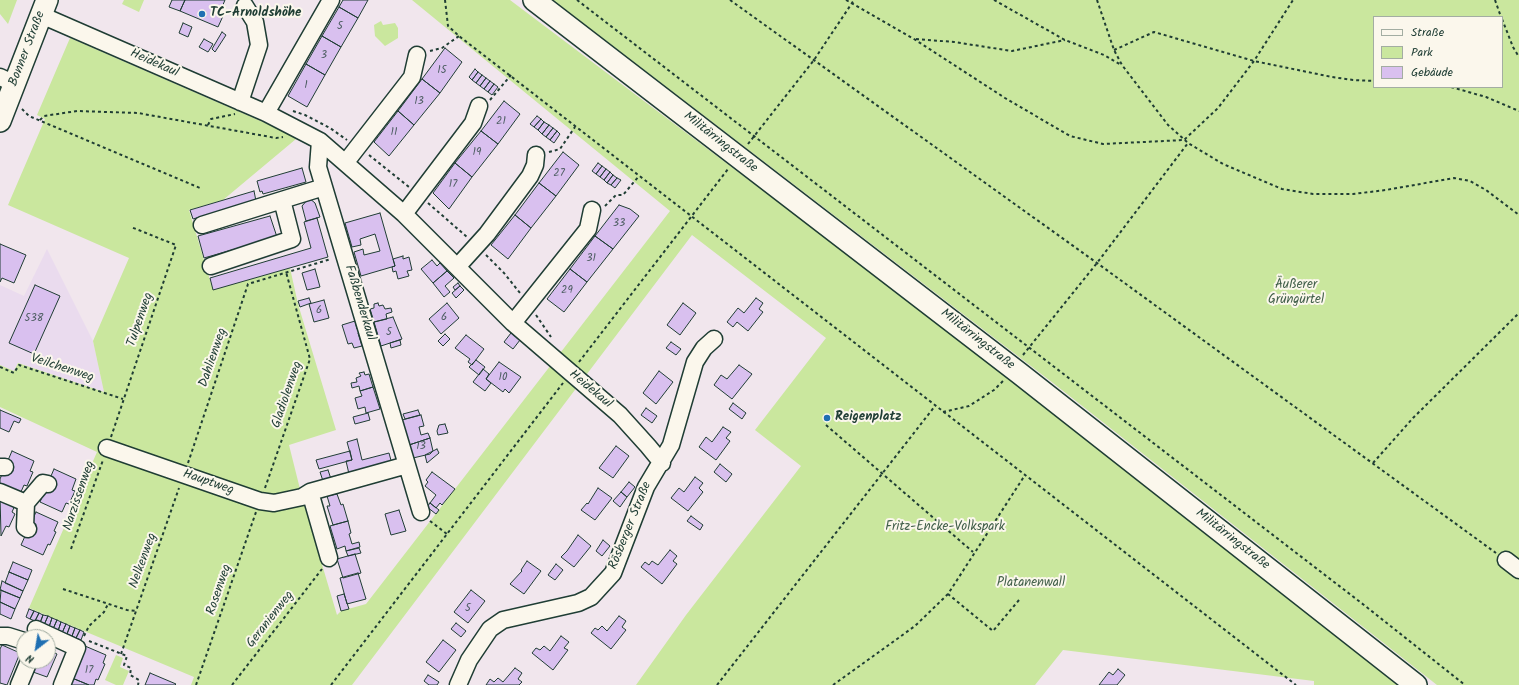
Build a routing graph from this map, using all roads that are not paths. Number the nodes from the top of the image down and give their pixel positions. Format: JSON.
{"nodes":[{"id":1,"x":331,"y":0,"type":"edge"},
{"id":2,"x":534,"y":0,"type":"edge"},
{"id":3,"x":245,"y":6,"type":"dead end"},
{"id":4,"x":44,"y":7,"type":"edge"},
{"id":5,"x":417,"y":55,"type":"road end"},
{"id":6,"x":7,"y":80,"type":"edge"},
{"id":7,"x":240,"y":102,"type":"junction"},
{"id":8,"x":478,"y":106,"type":"road end"},
{"id":9,"x":266,"y":113,"type":"junction"},
{"id":10,"x":0,"y":121,"type":"edge"},
{"id":11,"x":320,"y":141,"type":"junction"},
{"id":12,"x":536,"y":155,"type":"road end"},
{"id":13,"x":346,"y":162,"type":"junction"},
{"id":14,"x":324,"y":187,"type":"junction"},
{"id":15,"x":282,"y":200,"type":"junction"},
{"id":16,"x":592,"y":210,"type":"road end"},
{"id":17,"x":404,"y":214,"type":"junction"},
{"id":18,"x":202,"y":225,"type":"dead end"},
{"id":19,"x":211,"y":266,"type":"dead end"},
{"id":20,"x":458,"y":266,"type":"junction"},
{"id":21,"x":513,"y":323,"type":"junction"},
{"id":22,"x":714,"y":339,"type":"dead end"},
{"id":23,"x":107,"y":448,"type":"road end"},
{"id":24,"x":662,"y":463,"type":"junction"},
{"id":25,"x":408,"y":465,"type":"junction"},
{"id":26,"x":48,"y":484,"type":"dead end"},
{"id":27,"x":0,"y":492,"type":"edge"},
{"id":28,"x":310,"y":492,"type":"junction"},
{"id":29,"x":26,"y":503,"type":"junction"},
{"id":30,"x":421,"y":512,"type":"road end"},
{"id":31,"x":28,"y":529,"type":"dead end"},
{"id":32,"x":1506,"y":560,"type":"road end"},
{"id":33,"x":326,"y":562,"type":"road end"},
{"id":34,"x":1519,"y":570,"type":"edge"},
{"id":35,"x":0,"y":636,"type":"edge"},
{"id":36,"x":56,"y":638,"type":"edge"},
{"id":37,"x":16,"y":639,"type":"edge"},
{"id":38,"x":26,"y":669,"type":"edge"},
{"id":39,"x":19,"y":685,"type":"edge"},
{"id":40,"x":62,"y":685,"type":"edge"},
{"id":41,"x":458,"y":685,"type":"edge"},
{"id":42,"x":1416,"y":685,"type":"edge"}],
"edges":[{"from":1,"to":9,"type":"street"},
{"from":2,"to":42,"type":"main road","name":"Militärringstraße"},
{"from":3,"to":7,"type":"street"},
{"from":4,"to":6,"type":"main road","name":"Bonner Straße"},
{"from":4,"to":7,"type":"street","name":"Heidekaul"},
{"from":5,"to":13,"type":"street"},
{"from":6,"to":10,"type":"main road","name":"Bonner Straße"},
{"from":7,"to":9,"type":"street","name":"Heidekaul"},
{"from":8,"to":17,"type":"street"},
{"from":9,"to":11,"type":"street","name":"Heidekaul"},
{"from":11,"to":13,"type":"street","name":"Heidekaul"},
{"from":11,"to":14,"type":"street","name":"Faßbenderkaul"},
{"from":12,"to":20,"type":"street"},
{"from":13,"to":17,"type":"street","name":"Heidekaul"},
{"from":14,"to":15,"type":"street"},
{"from":14,"to":25,"type":"street","name":"Faßbenderkaul"},
{"from":15,"to":18,"type":"street"},
{"from":15,"to":19,"type":"street"},
{"from":16,"to":21,"type":"street"},
{"from":17,"to":20,"type":"street","name":"Heidekaul"},
{"from":20,"to":21,"type":"street","name":"Heidekaul"},
{"from":21,"to":24,"type":"street","name":"Heidekaul"},
{"from":22,"to":24,"type":"street","name":"Rösberger Straße"},
{"from":23,"to":28,"type":"street","name":"Hauptweg"},
{"from":24,"to":41,"type":"street","name":"Rösberger Straße"},
{"from":25,"to":28,"type":"street"},
{"from":25,"to":30,"type":"street","name":"Faßbenderkaul"},
{"from":26,"to":29,"type":"street"},
{"from":27,"to":29,"type":"street"},
{"from":28,"to":33,"type":"street"},
{"from":29,"to":31,"type":"street"},
{"from":32,"to":34,"type":"street"},
{"from":35,"to":37,"type":"street"},
{"from":36,"to":40,"type":"street"},
{"from":38,"to":39,"type":"street"}]}
